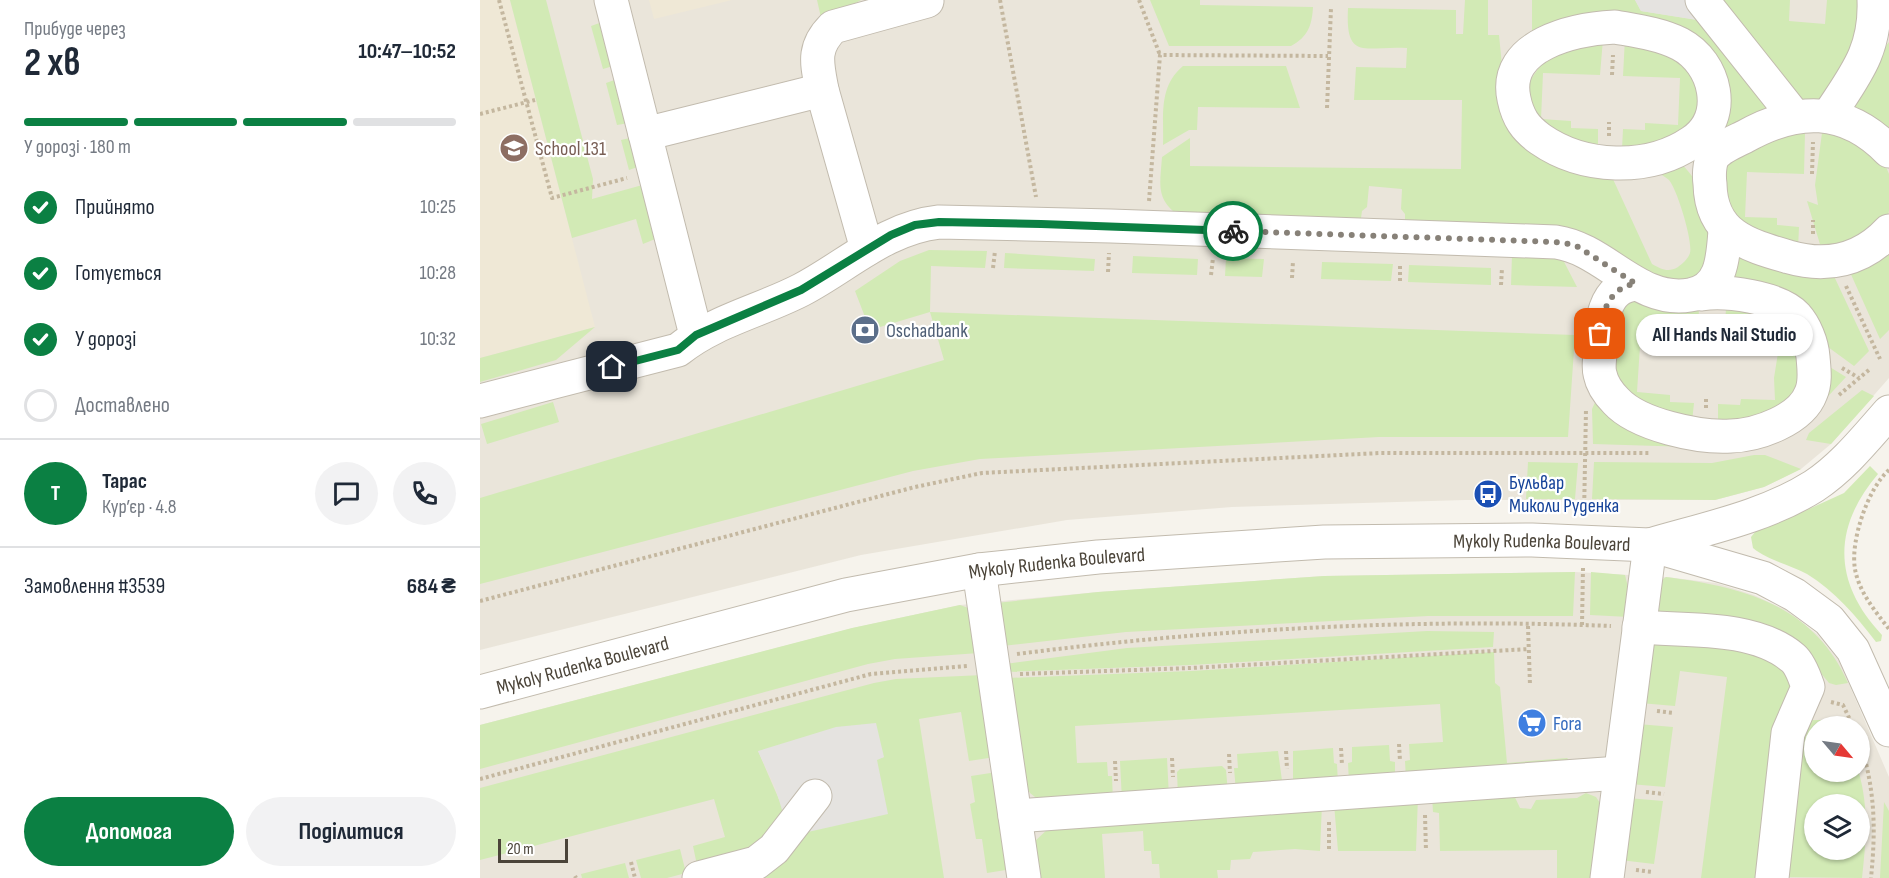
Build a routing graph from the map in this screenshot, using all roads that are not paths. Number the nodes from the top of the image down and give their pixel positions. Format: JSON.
{"nodes":[{"id":1,"x":611,"y":0,"type":"edge"},
{"id":2,"x":1702,"y":0,"type":"edge"},
{"id":3,"x":927,"y":1,"type":"edge"},
{"id":4,"x":1879,"y":14,"type":"edge"},
{"id":5,"x":822,"y":90,"type":"junction"},
{"id":6,"x":1829,"y":115,"type":"junction"},
{"id":7,"x":1795,"y":117,"type":"junction"},
{"id":8,"x":645,"y":134,"type":"junction"},
{"id":9,"x":1703,"y":149,"type":"junction"},
{"id":10,"x":1889,"y":151,"type":"edge"},
{"id":11,"x":1725,"y":230,"type":"junction"},
{"id":12,"x":1889,"y":231,"type":"edge"},
{"id":13,"x":867,"y":249,"type":"junction"},
{"id":14,"x":1636,"y":284,"type":"junction"},
{"id":15,"x":1701,"y":294,"type":"junction"},
{"id":16,"x":696,"y":335,"type":"junction"},
{"id":17,"x":480,"y":401,"type":"edge"},
{"id":18,"x":1889,"y":412,"type":"edge"},
{"id":19,"x":1650,"y":545,"type":"junction"},
{"id":20,"x":979,"y":570,"type":"junction"},
{"id":21,"x":1639,"y":627,"type":"junction"},
{"id":22,"x":480,"y":692,"type":"edge"},
{"id":23,"x":1889,"y":730,"type":"edge"},
{"id":24,"x":1620,"y":773,"type":"junction"},
{"id":25,"x":815,"y":796,"type":"dead end"},
{"id":26,"x":1015,"y":816,"type":"junction"},
{"id":27,"x":699,"y":878,"type":"edge"},
{"id":28,"x":1024,"y":878,"type":"edge"},
{"id":29,"x":1607,"y":878,"type":"edge"},
{"id":30,"x":1772,"y":878,"type":"edge"}],
"edges":[{"from":1,"to":8,"type":"street"},
{"from":2,"to":7,"type":"street"},
{"from":3,"to":5,"type":"street"},
{"from":4,"to":6,"type":"street"},
{"from":5,"to":8,"type":"street"},
{"from":5,"to":13,"type":"street"},
{"from":6,"to":7,"type":"street"},
{"from":6,"to":10,"type":"street"},
{"from":7,"to":9,"type":"street"},
{"from":8,"to":16,"type":"street"},
{"from":9,"to":9,"type":"street"},
{"from":9,"to":11,"type":"street"},
{"from":11,"to":12,"type":"street"},
{"from":11,"to":15,"type":"street"},
{"from":13,"to":14,"type":"street"},
{"from":13,"to":16,"type":"street"},
{"from":14,"to":15,"type":"street"},
{"from":14,"to":15,"type":"street"},
{"from":16,"to":17,"type":"street"},
{"from":18,"to":19,"type":"street","name":"Mykoly Rudenka Boulevard"},
{"from":19,"to":20,"type":"street","name":"Mykoly Rudenka Boulevard"},
{"from":19,"to":21,"type":"street"},
{"from":19,"to":23,"type":"street","name":"Mykoly Rudenka Boulevard"},
{"from":20,"to":22,"type":"street","name":"Mykoly Rudenka Boulevard"},
{"from":20,"to":26,"type":"street"},
{"from":21,"to":24,"type":"street"},
{"from":21,"to":30,"type":"street"},
{"from":24,"to":26,"type":"street"},
{"from":24,"to":29,"type":"street"},
{"from":25,"to":27,"type":"street"},
{"from":26,"to":28,"type":"street"}]}
